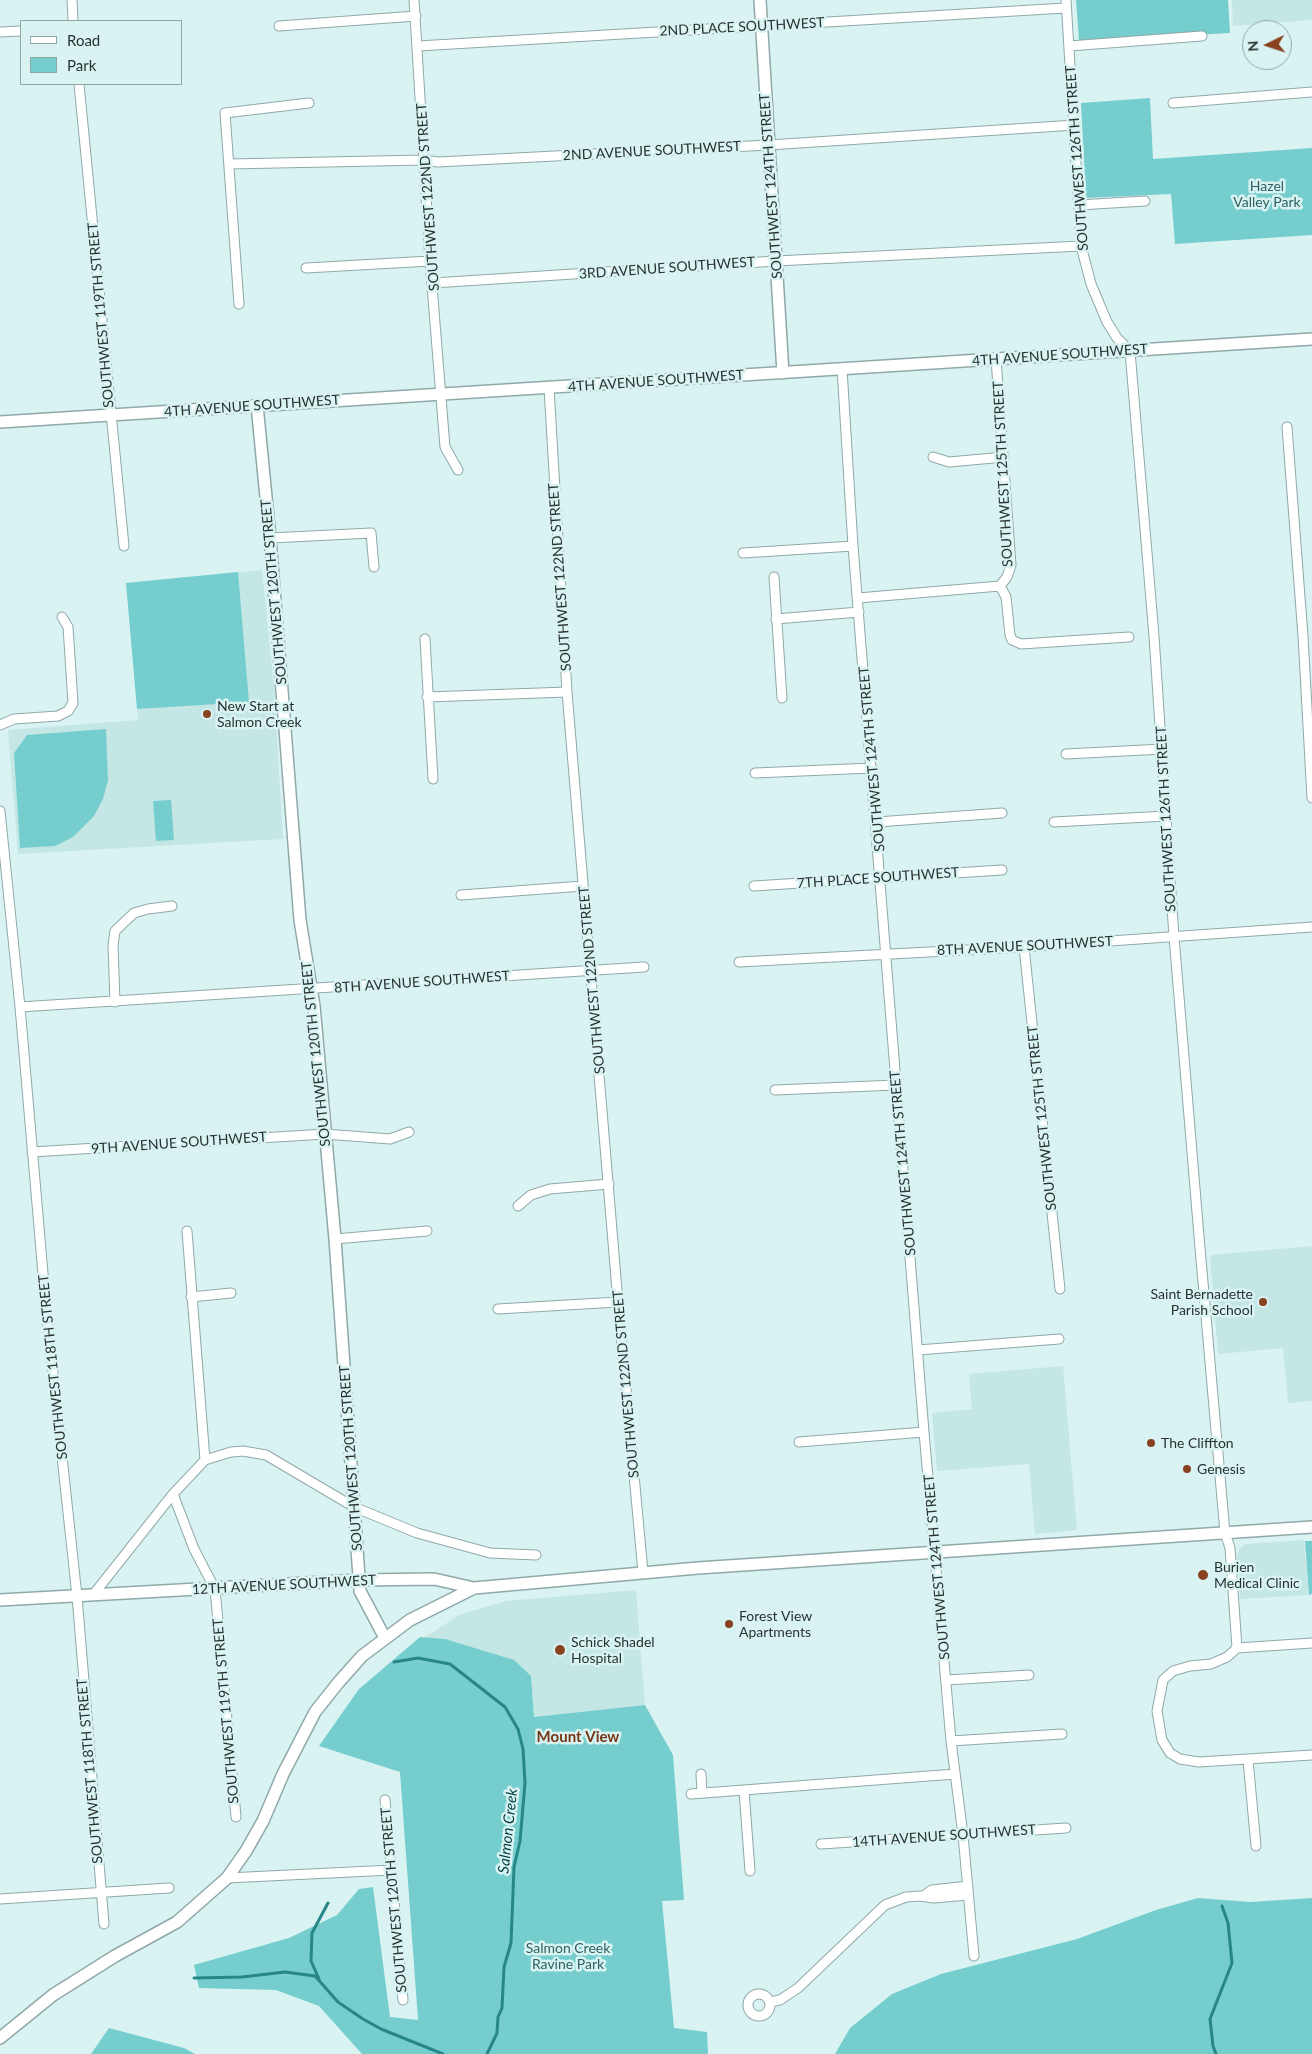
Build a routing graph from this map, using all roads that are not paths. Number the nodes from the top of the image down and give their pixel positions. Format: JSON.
{"nodes":[{"id":1,"x":72,"y":0,"type":"edge"},
{"id":2,"x":414,"y":0,"type":"edge"},
{"id":3,"x":760,"y":0,"type":"edge"},
{"id":4,"x":1066,"y":4,"type":"edge"},
{"id":5,"x":416,"y":16,"type":"junction"},
{"id":6,"x":73,"y":20,"type":"edge"},
{"id":7,"x":280,"y":26,"type":"dead end"},
{"id":8,"x":761,"y":26,"type":"junction"},
{"id":9,"x":20,"y":31,"type":"edge"},
{"id":10,"x":0,"y":32,"type":"edge"},
{"id":11,"x":1202,"y":36,"type":"dead end"},
{"id":12,"x":418,"y":46,"type":"junction"},
{"id":13,"x":1069,"y":46,"type":"junction"},
{"id":14,"x":79,"y":85,"type":"edge"},
{"id":15,"x":1312,"y":92,"type":"edge"},
{"id":16,"x":309,"y":103,"type":"dead end"},
{"id":17,"x":1173,"y":103,"type":"dead end"},
{"id":18,"x":1075,"y":125,"type":"junction"},
{"id":19,"x":769,"y":145,"type":"junction"},
{"id":20,"x":424,"y":160,"type":"junction"},
{"id":21,"x":229,"y":164,"type":"junction"},
{"id":22,"x":1145,"y":200,"type":"dead end"},
{"id":23,"x":1079,"y":205,"type":"junction"},
{"id":24,"x":1081,"y":246,"type":"junction"},
{"id":25,"x":776,"y":260,"type":"junction"},
{"id":26,"x":430,"y":261,"type":"junction"},
{"id":27,"x":306,"y":268,"type":"dead end"},
{"id":28,"x":433,"y":283,"type":"junction"},
{"id":29,"x":239,"y":304,"type":"dead end"},
{"id":30,"x":1312,"y":340,"type":"edge"},
{"id":31,"x":1130,"y":351,"type":"junction"},
{"id":32,"x":996,"y":359,"type":"junction"},
{"id":33,"x":842,"y":369,"type":"junction"},
{"id":34,"x":783,"y":373,"type":"junction"},
{"id":35,"x":549,"y":388,"type":"junction"},
{"id":36,"x":441,"y":394,"type":"junction"},
{"id":37,"x":257,"y":405,"type":"junction"},
{"id":38,"x":110,"y":415,"type":"junction"},
{"id":39,"x":0,"y":422,"type":"edge"},
{"id":40,"x":1287,"y":427,"type":"dead end"},
{"id":41,"x":933,"y":457,"type":"dead end"},
{"id":42,"x":1004,"y":457,"type":"junction"},
{"id":43,"x":458,"y":470,"type":"dead end"},
{"id":44,"x":270,"y":538,"type":"junction"},
{"id":45,"x":124,"y":546,"type":"dead end"},
{"id":46,"x":853,"y":546,"type":"junction"},
{"id":47,"x":743,"y":554,"type":"dead end"},
{"id":48,"x":374,"y":567,"type":"dead end"},
{"id":49,"x":774,"y":577,"type":"dead end"},
{"id":50,"x":1000,"y":586,"type":"junction"},
{"id":51,"x":858,"y":598,"type":"junction"},
{"id":52,"x":859,"y":612,"type":"junction"},
{"id":53,"x":62,"y":617,"type":"dead end"},
{"id":54,"x":776,"y":619,"type":"junction"},
{"id":55,"x":1308,"y":634,"type":"edge"},
{"id":56,"x":1129,"y":637,"type":"dead end"},
{"id":57,"x":425,"y":639,"type":"dead end"},
{"id":58,"x":567,"y":692,"type":"junction"},
{"id":59,"x":427,"y":697,"type":"junction"},
{"id":60,"x":782,"y":698,"type":"dead end"},
{"id":61,"x":0,"y":726,"type":"edge"},
{"id":62,"x":1162,"y":749,"type":"junction"},
{"id":63,"x":1066,"y":754,"type":"dead end"},
{"id":64,"x":872,"y":768,"type":"junction"},
{"id":65,"x":755,"y":773,"type":"dead end"},
{"id":66,"x":433,"y":778,"type":"dead end"},
{"id":67,"x":1312,"y":798,"type":"edge"},
{"id":68,"x":0,"y":811,"type":"edge"},
{"id":69,"x":1002,"y":814,"type":"dead end"},
{"id":70,"x":1167,"y":816,"type":"junction"},
{"id":71,"x":877,"y":822,"type":"junction"},
{"id":72,"x":1054,"y":822,"type":"dead end"},
{"id":73,"x":1002,"y":870,"type":"dead end"},
{"id":74,"x":881,"y":879,"type":"junction"},
{"id":75,"x":583,"y":886,"type":"junction"},
{"id":76,"x":754,"y":886,"type":"dead end"},
{"id":77,"x":461,"y":895,"type":"dead end"},
{"id":78,"x":172,"y":906,"type":"dead end"},
{"id":79,"x":1312,"y":927,"type":"edge"},
{"id":80,"x":1174,"y":937,"type":"junction"},
{"id":81,"x":1024,"y":947,"type":"junction"},
{"id":82,"x":887,"y":954,"type":"junction"},
{"id":83,"x":739,"y":962,"type":"dead end"},
{"id":84,"x":644,"y":967,"type":"dead end"},
{"id":85,"x":592,"y":971,"type":"junction"},
{"id":86,"x":311,"y":990,"type":"junction"},
{"id":87,"x":116,"y":1002,"type":"junction"},
{"id":88,"x":20,"y":1007,"type":"junction"},
{"id":89,"x":896,"y":1085,"type":"junction"},
{"id":90,"x":775,"y":1090,"type":"dead end"},
{"id":91,"x":409,"y":1132,"type":"dead end"},
{"id":92,"x":325,"y":1134,"type":"junction"},
{"id":93,"x":32,"y":1152,"type":"junction"},
{"id":94,"x":609,"y":1184,"type":"junction"},
{"id":95,"x":518,"y":1206,"type":"dead end"},
{"id":96,"x":187,"y":1231,"type":"dead end"},
{"id":97,"x":427,"y":1231,"type":"dead end"},
{"id":98,"x":335,"y":1239,"type":"junction"},
{"id":99,"x":1060,"y":1289,"type":"dead end"},
{"id":100,"x":232,"y":1293,"type":"dead end"},
{"id":101,"x":191,"y":1297,"type":"junction"},
{"id":102,"x":618,"y":1302,"type":"junction"},
{"id":103,"x":498,"y":1309,"type":"dead end"},
{"id":104,"x":1059,"y":1340,"type":"dead end"},
{"id":105,"x":918,"y":1350,"type":"junction"},
{"id":106,"x":924,"y":1432,"type":"junction"},
{"id":107,"x":799,"y":1442,"type":"dead end"},
{"id":108,"x":205,"y":1460,"type":"junction"},
{"id":109,"x":173,"y":1494,"type":"junction"},
{"id":110,"x":354,"y":1507,"type":"junction"},
{"id":111,"x":1312,"y":1527,"type":"edge"},
{"id":112,"x":1225,"y":1532,"type":"junction"},
{"id":113,"x":936,"y":1552,"type":"junction"},
{"id":114,"x":536,"y":1555,"type":"dead end"},
{"id":115,"x":643,"y":1572,"type":"junction"},
{"id":116,"x":359,"y":1580,"type":"junction"},
{"id":117,"x":474,"y":1588,"type":"junction"},
{"id":118,"x":215,"y":1589,"type":"junction"},
{"id":119,"x":93,"y":1595,"type":"junction"},
{"id":120,"x":77,"y":1596,"type":"junction"},
{"id":121,"x":0,"y":1600,"type":"edge"},
{"id":122,"x":385,"y":1638,"type":"junction"},
{"id":123,"x":1312,"y":1643,"type":"edge"},
{"id":124,"x":1237,"y":1648,"type":"junction"},
{"id":125,"x":1029,"y":1675,"type":"dead end"},
{"id":126,"x":947,"y":1680,"type":"junction"},
{"id":127,"x":1062,"y":1734,"type":"dead end"},
{"id":128,"x":951,"y":1741,"type":"junction"},
{"id":129,"x":1312,"y":1755,"type":"edge"},
{"id":130,"x":1248,"y":1760,"type":"junction"},
{"id":131,"x":701,"y":1774,"type":"dead end"},
{"id":132,"x":955,"y":1774,"type":"junction"},
{"id":133,"x":744,"y":1790,"type":"junction"},
{"id":134,"x":702,"y":1793,"type":"junction"},
{"id":135,"x":691,"y":1794,"type":"dead end"},
{"id":136,"x":385,"y":1800,"type":"dead end"},
{"id":137,"x":236,"y":1817,"type":"dead end"},
{"id":138,"x":1066,"y":1828,"type":"dead end"},
{"id":139,"x":964,"y":1835,"type":"junction"},
{"id":140,"x":821,"y":1844,"type":"dead end"},
{"id":141,"x":1256,"y":1846,"type":"dead end"},
{"id":142,"x":392,"y":1870,"type":"junction"},
{"id":143,"x":750,"y":1871,"type":"dead end"},
{"id":144,"x":227,"y":1878,"type":"junction"},
{"id":145,"x":169,"y":1888,"type":"dead end"},
{"id":146,"x":968,"y":1891,"type":"junction"},
{"id":147,"x":100,"y":1893,"type":"junction"},
{"id":148,"x":0,"y":1898,"type":"edge"},
{"id":149,"x":104,"y":1924,"type":"dead end"},
{"id":150,"x":974,"y":1956,"type":"dead end"},
{"id":151,"x":403,"y":2000,"type":"dead end"},
{"id":152,"x":770,"y":2002,"type":"dead end"},
{"id":153,"x":0,"y":2038,"type":"edge"}],
"edges":[{"from":1,"to":6,"type":"street"},
{"from":2,"to":5,"type":"street","name":"SOUTHWEST 122ND STREET"},
{"from":3,"to":8,"type":"street","name":"SOUTHWEST 124TH STREET"},
{"from":4,"to":8,"type":"street","name":"2ND PLACE SOUTHWEST"},
{"from":4,"to":13,"type":"street","name":"SOUTHWEST 126TH STREET"},
{"from":5,"to":7,"type":"street"},
{"from":5,"to":12,"type":"street","name":"SOUTHWEST 122ND STREET"},
{"from":8,"to":12,"type":"street","name":"2ND PLACE SOUTHWEST"},
{"from":8,"to":19,"type":"street","name":"SOUTHWEST 124TH STREET"},
{"from":9,"to":10,"type":"street"},
{"from":11,"to":13,"type":"street"},
{"from":12,"to":20,"type":"street","name":"SOUTHWEST 122ND STREET"},
{"from":13,"to":18,"type":"street","name":"SOUTHWEST 126TH STREET"},
{"from":14,"to":38,"type":"street","name":"SOUTHWEST 119TH STREET"},
{"from":15,"to":17,"type":"street"},
{"from":16,"to":21,"type":"street"},
{"from":18,"to":19,"type":"street","name":"2ND AVENUE SOUTHWEST"},
{"from":18,"to":23,"type":"street","name":"SOUTHWEST 126TH STREET"},
{"from":19,"to":20,"type":"street","name":"2ND AVENUE SOUTHWEST"},
{"from":19,"to":25,"type":"street","name":"SOUTHWEST 124TH STREET"},
{"from":20,"to":21,"type":"street","name":"2ND AVENUE SOUTHWEST"},
{"from":20,"to":26,"type":"street","name":"SOUTHWEST 122ND STREET"},
{"from":21,"to":29,"type":"street"},
{"from":22,"to":23,"type":"street"},
{"from":23,"to":24,"type":"street","name":"SOUTHWEST 126TH STREET"},
{"from":24,"to":25,"type":"street","name":"3RD AVENUE SOUTHWEST"},
{"from":24,"to":31,"type":"street","name":"SOUTHWEST 126TH STREET"},
{"from":25,"to":28,"type":"street","name":"3RD AVENUE SOUTHWEST"},
{"from":25,"to":34,"type":"street","name":"SOUTHWEST 124TH STREET"},
{"from":26,"to":27,"type":"street"},
{"from":26,"to":28,"type":"street","name":"SOUTHWEST 122ND STREET"},
{"from":28,"to":36,"type":"street","name":"SOUTHWEST 122ND STREET"},
{"from":30,"to":31,"type":"street","name":"4TH AVENUE SOUTHWEST"},
{"from":31,"to":32,"type":"street","name":"4TH AVENUE SOUTHWEST"},
{"from":31,"to":62,"type":"street","name":"SOUTHWEST 126TH STREET"},
{"from":32,"to":33,"type":"street","name":"4TH AVENUE SOUTHWEST"},
{"from":32,"to":42,"type":"street","name":"SOUTHWEST 125TH STREET"},
{"from":33,"to":34,"type":"street","name":"4TH AVENUE SOUTHWEST"},
{"from":33,"to":46,"type":"street","name":"SOUTHWEST 124TH STREET"},
{"from":34,"to":35,"type":"street","name":"4TH AVENUE SOUTHWEST"},
{"from":35,"to":36,"type":"street","name":"4TH AVENUE SOUTHWEST"},
{"from":35,"to":58,"type":"street","name":"SOUTHWEST 122ND STREET"},
{"from":36,"to":37,"type":"street","name":"4TH AVENUE SOUTHWEST"},
{"from":36,"to":43,"type":"street","name":"SOUTHWEST 122ND STREET"},
{"from":37,"to":38,"type":"street","name":"4TH AVENUE SOUTHWEST"},
{"from":37,"to":44,"type":"street","name":"SOUTHWEST 120TH STREET"},
{"from":38,"to":39,"type":"street","name":"4TH AVENUE SOUTHWEST"},
{"from":38,"to":45,"type":"street","name":"SOUTHWEST 119TH STREET"},
{"from":40,"to":55,"type":"street"},
{"from":41,"to":42,"type":"street"},
{"from":42,"to":50,"type":"street","name":"SOUTHWEST 125TH STREET"},
{"from":44,"to":48,"type":"street"},
{"from":44,"to":86,"type":"street","name":"SOUTHWEST 120TH STREET"},
{"from":46,"to":47,"type":"street"},
{"from":46,"to":51,"type":"street","name":"SOUTHWEST 124TH STREET"},
{"from":49,"to":54,"type":"street"},
{"from":50,"to":51,"type":"street"},
{"from":50,"to":56,"type":"street"},
{"from":51,"to":52,"type":"street","name":"SOUTHWEST 124TH STREET"},
{"from":52,"to":54,"type":"street"},
{"from":52,"to":64,"type":"street","name":"SOUTHWEST 124TH STREET"},
{"from":53,"to":61,"type":"street"},
{"from":54,"to":60,"type":"street"},
{"from":55,"to":67,"type":"street"},
{"from":57,"to":59,"type":"street"},
{"from":58,"to":59,"type":"street"},
{"from":58,"to":75,"type":"street","name":"SOUTHWEST 122ND STREET"},
{"from":59,"to":66,"type":"street"},
{"from":62,"to":63,"type":"street"},
{"from":62,"to":70,"type":"street","name":"SOUTHWEST 126TH STREET"},
{"from":64,"to":65,"type":"street"},
{"from":64,"to":71,"type":"street","name":"SOUTHWEST 124TH STREET"},
{"from":68,"to":88,"type":"street","name":"SOUTHWEST 118TH STREET"},
{"from":69,"to":71,"type":"street"},
{"from":70,"to":72,"type":"street"},
{"from":70,"to":80,"type":"street","name":"SOUTHWEST 126TH STREET"},
{"from":71,"to":74,"type":"street","name":"SOUTHWEST 124TH STREET"},
{"from":73,"to":74,"type":"street","name":"7TH PLACE SOUTHWEST"},
{"from":74,"to":76,"type":"street","name":"7TH PLACE SOUTHWEST"},
{"from":74,"to":82,"type":"street","name":"SOUTHWEST 124TH STREET"},
{"from":75,"to":77,"type":"street"},
{"from":75,"to":85,"type":"street","name":"SOUTHWEST 122ND STREET"},
{"from":78,"to":87,"type":"street"},
{"from":79,"to":80,"type":"street","name":"8TH AVENUE SOUTHWEST"},
{"from":80,"to":81,"type":"street","name":"8TH AVENUE SOUTHWEST"},
{"from":80,"to":112,"type":"street","name":"SOUTHWEST 126TH STREET"},
{"from":81,"to":82,"type":"street","name":"8TH AVENUE SOUTHWEST"},
{"from":81,"to":99,"type":"street","name":"SOUTHWEST 125TH STREET"},
{"from":82,"to":83,"type":"street","name":"8TH AVENUE SOUTHWEST"},
{"from":82,"to":89,"type":"street","name":"SOUTHWEST 124TH STREET"},
{"from":84,"to":85,"type":"street","name":"8TH AVENUE SOUTHWEST"},
{"from":85,"to":86,"type":"street","name":"8TH AVENUE SOUTHWEST"},
{"from":85,"to":94,"type":"street","name":"SOUTHWEST 122ND STREET"},
{"from":86,"to":87,"type":"street","name":"8TH AVENUE SOUTHWEST"},
{"from":86,"to":92,"type":"street","name":"SOUTHWEST 120TH STREET"},
{"from":87,"to":88,"type":"street","name":"8TH AVENUE SOUTHWEST"},
{"from":88,"to":93,"type":"street","name":"SOUTHWEST 118TH STREET"},
{"from":89,"to":90,"type":"street"},
{"from":89,"to":105,"type":"street","name":"SOUTHWEST 124TH STREET"},
{"from":91,"to":92,"type":"street","name":"9TH AVENUE SOUTHWEST"},
{"from":92,"to":93,"type":"street","name":"9TH AVENUE SOUTHWEST"},
{"from":92,"to":98,"type":"street","name":"SOUTHWEST 120TH STREET"},
{"from":93,"to":120,"type":"street","name":"SOUTHWEST 118TH STREET"},
{"from":94,"to":95,"type":"street"},
{"from":94,"to":102,"type":"street","name":"SOUTHWEST 122ND STREET"},
{"from":96,"to":101,"type":"street"},
{"from":97,"to":98,"type":"street"},
{"from":98,"to":110,"type":"street","name":"SOUTHWEST 120TH STREET"},
{"from":100,"to":101,"type":"street"},
{"from":101,"to":108,"type":"street"},
{"from":102,"to":103,"type":"street"},
{"from":102,"to":115,"type":"street","name":"SOUTHWEST 122ND STREET"},
{"from":104,"to":105,"type":"street"},
{"from":105,"to":106,"type":"street","name":"SOUTHWEST 124TH STREET"},
{"from":106,"to":107,"type":"street"},
{"from":106,"to":113,"type":"street","name":"SOUTHWEST 124TH STREET"},
{"from":108,"to":109,"type":"street"},
{"from":108,"to":110,"type":"street"},
{"from":109,"to":118,"type":"street","name":"SOUTHWEST 119TH STREET"},
{"from":109,"to":119,"type":"street"},
{"from":110,"to":114,"type":"street"},
{"from":110,"to":116,"type":"street","name":"SOUTHWEST 120TH STREET"},
{"from":111,"to":112,"type":"street"},
{"from":112,"to":113,"type":"street"},
{"from":112,"to":124,"type":"street","name":"SOUTHWEST 126TH STREET"},
{"from":113,"to":115,"type":"street"},
{"from":113,"to":126,"type":"street","name":"SOUTHWEST 124TH STREET"},
{"from":115,"to":117,"type":"street"},
{"from":116,"to":117,"type":"street","name":"12TH AVENUE SOUTHWEST"},
{"from":116,"to":118,"type":"street","name":"12TH AVENUE SOUTHWEST"},
{"from":116,"to":122,"type":"street","name":"SOUTHWEST 120TH STREET"},
{"from":117,"to":122,"type":"street"},
{"from":118,"to":119,"type":"street","name":"12TH AVENUE SOUTHWEST"},
{"from":118,"to":137,"type":"street","name":"SOUTHWEST 119TH STREET"},
{"from":119,"to":120,"type":"street","name":"12TH AVENUE SOUTHWEST"},
{"from":120,"to":121,"type":"street","name":"12TH AVENUE SOUTHWEST"},
{"from":120,"to":147,"type":"street","name":"SOUTHWEST 118TH STREET"},
{"from":122,"to":144,"type":"street"},
{"from":123,"to":124,"type":"street"},
{"from":124,"to":130,"type":"street"},
{"from":125,"to":126,"type":"street"},
{"from":126,"to":128,"type":"street","name":"SOUTHWEST 124TH STREET"},
{"from":127,"to":128,"type":"street"},
{"from":128,"to":132,"type":"street","name":"SOUTHWEST 124TH STREET"},
{"from":129,"to":130,"type":"street"},
{"from":130,"to":141,"type":"street"},
{"from":131,"to":134,"type":"street"},
{"from":132,"to":133,"type":"street"},
{"from":132,"to":139,"type":"street","name":"SOUTHWEST 124TH STREET"},
{"from":133,"to":134,"type":"street"},
{"from":133,"to":143,"type":"street"},
{"from":134,"to":135,"type":"street"},
{"from":136,"to":142,"type":"street","name":"SOUTHWEST 120TH STREET"},
{"from":138,"to":139,"type":"street","name":"14TH AVENUE SOUTHWEST"},
{"from":139,"to":140,"type":"street","name":"14TH AVENUE SOUTHWEST"},
{"from":139,"to":146,"type":"street","name":"SOUTHWEST 124TH STREET"},
{"from":142,"to":144,"type":"street"},
{"from":142,"to":151,"type":"street","name":"SOUTHWEST 120TH STREET"},
{"from":144,"to":153,"type":"street"},
{"from":145,"to":147,"type":"street"},
{"from":146,"to":150,"type":"street","name":"SOUTHWEST 124TH STREET"},
{"from":146,"to":152,"type":"street"},
{"from":147,"to":148,"type":"street"},
{"from":147,"to":149,"type":"street","name":"SOUTHWEST 118TH STREET"}]}
